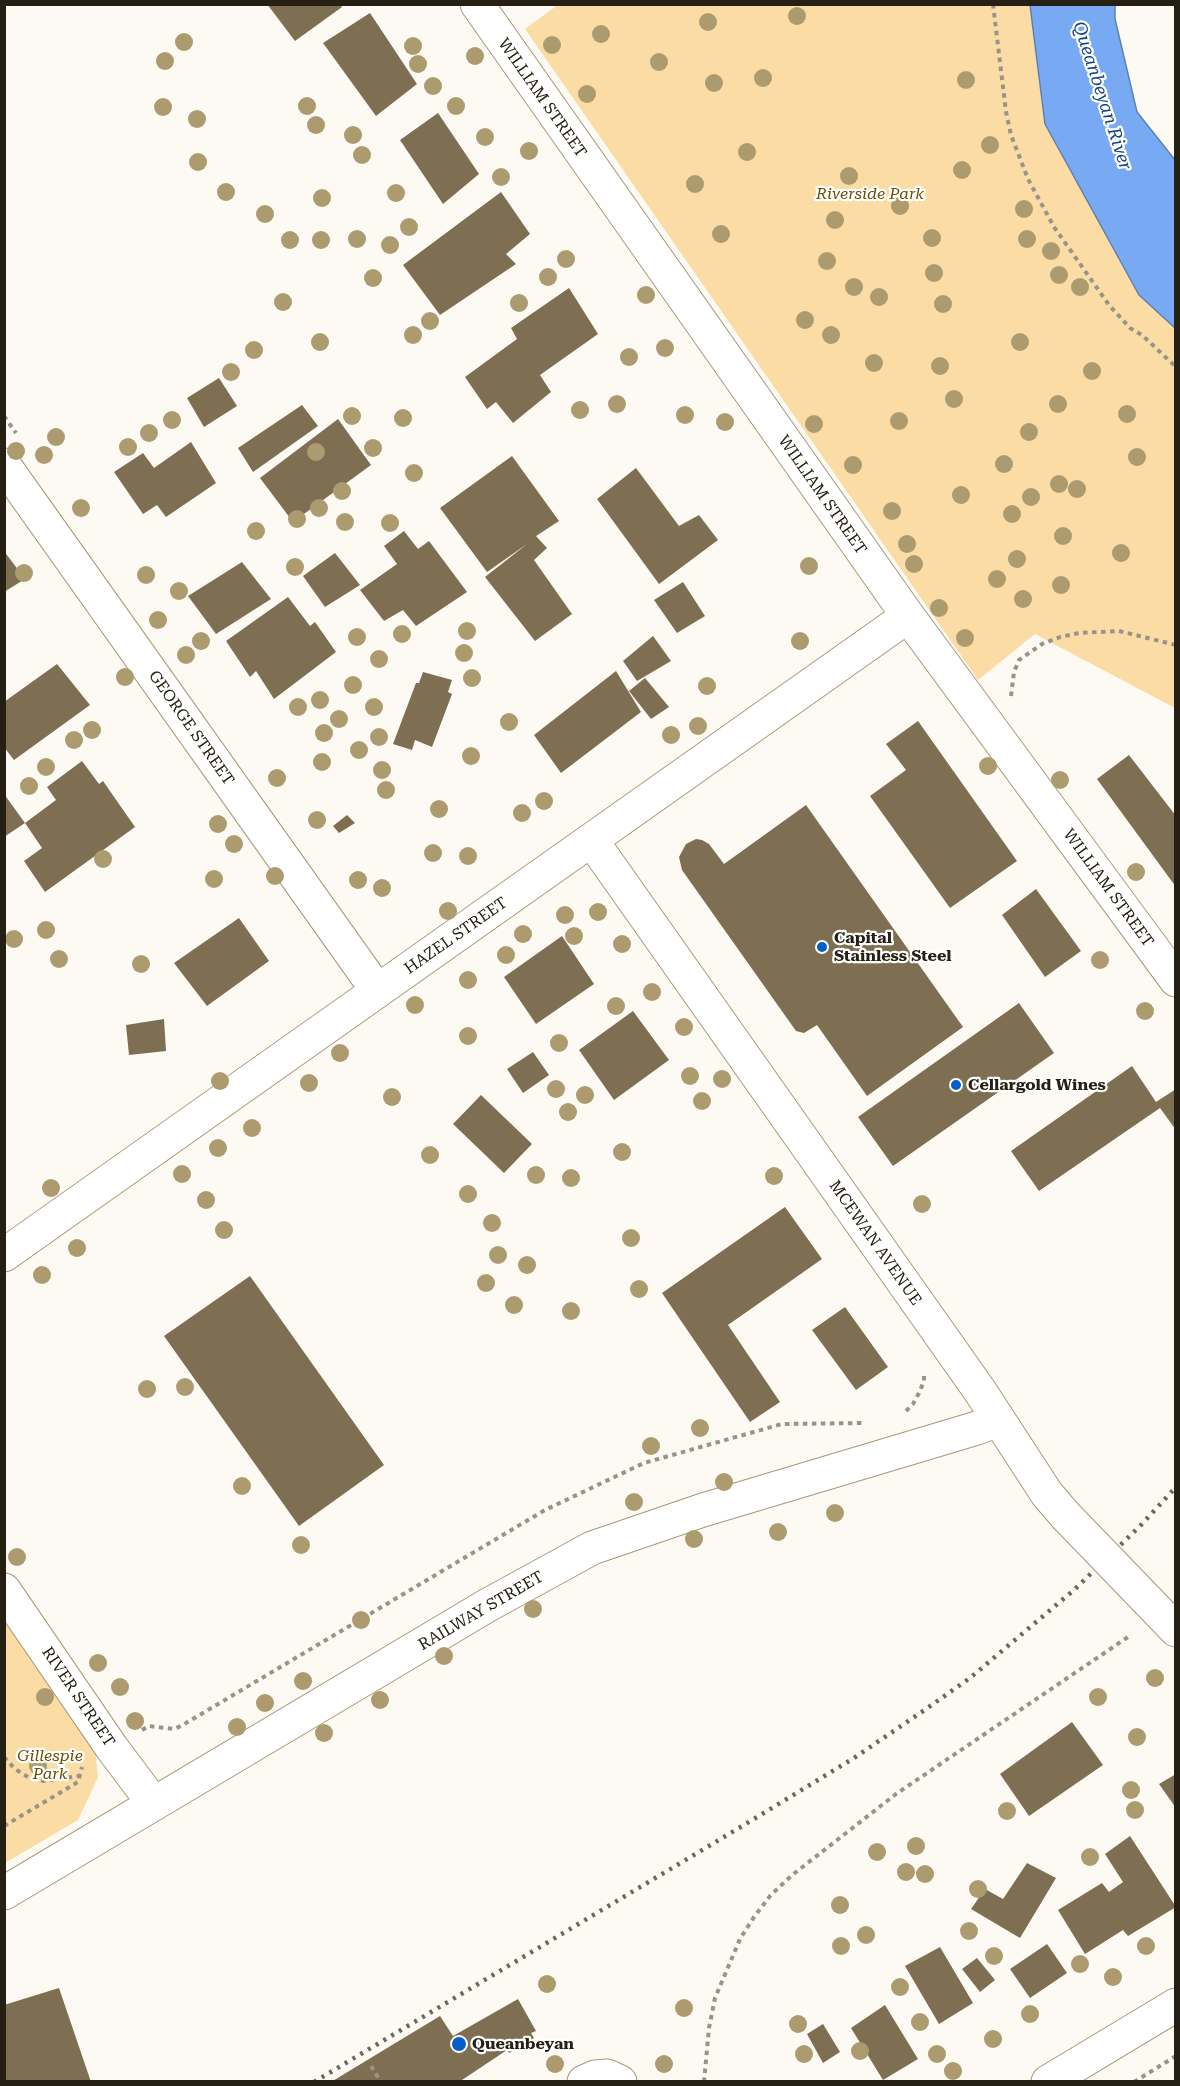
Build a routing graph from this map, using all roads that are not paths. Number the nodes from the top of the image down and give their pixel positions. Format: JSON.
{"nodes":[{"id":1,"x":477,"y":4,"type":"edge"},
{"id":2,"x":12,"y":451,"type":"edge"},
{"id":3,"x":908,"y":616,"type":"junction"},
{"id":4,"x":592,"y":841,"type":"junction"},
{"id":5,"x":1176,"y":981,"type":"edge"},
{"id":6,"x":377,"y":990,"type":"junction"},
{"id":7,"x":4,"y":1255,"type":"edge"},
{"id":8,"x":998,"y":1420,"type":"junction"},
{"id":9,"x":4,"y":1590,"type":"edge"},
{"id":10,"x":1176,"y":1630,"type":"edge"},
{"id":11,"x":154,"y":1804,"type":"junction"},
{"id":12,"x":4,"y":1893,"type":"edge"},
{"id":13,"x":1176,"y":2005,"type":"edge"},
{"id":14,"x":584,"y":2082,"type":"edge"},
{"id":15,"x":620,"y":2082,"type":"edge"},
{"id":16,"x":1048,"y":2082,"type":"edge"}],
"edges":[{"from":1,"to":3,"type":"street","name":"WILLIAM STREET"},
{"from":2,"to":6,"type":"street","name":"GEORGE STREET"},
{"from":3,"to":4,"type":"street","name":"HAZEL STREET"},
{"from":3,"to":5,"type":"street","name":"WILLIAM STREET"},
{"from":4,"to":6,"type":"street","name":"HAZEL STREET"},
{"from":4,"to":8,"type":"street","name":"MCEWAN AVENUE"},
{"from":6,"to":7,"type":"street","name":"HAZEL STREET"},
{"from":8,"to":10,"type":"street","name":"MCEWAN AVENUE","bridge":true},
{"from":8,"to":11,"type":"street","name":"RAILWAY STREET"},
{"from":9,"to":11,"type":"street","name":"RIVER STREET"},
{"from":11,"to":12,"type":"street","name":"RAILWAY STREET"},
{"from":13,"to":16,"type":"street"},
{"from":14,"to":15,"type":"street"}]}
